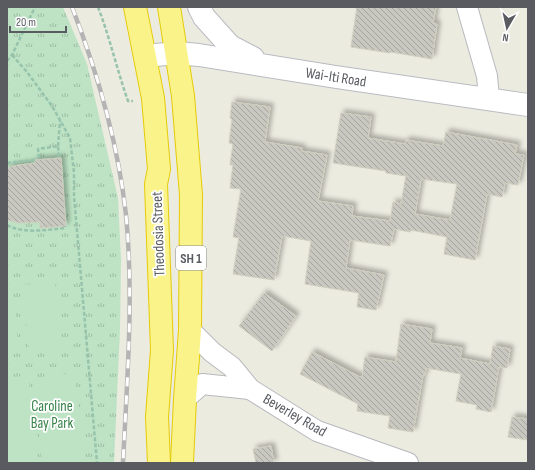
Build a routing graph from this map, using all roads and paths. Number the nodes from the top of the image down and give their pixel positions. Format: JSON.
{"nodes":[{"id":1,"x":35,"y":7,"type":"edge"},
{"id":2,"x":98,"y":7,"type":"edge"},
{"id":3,"x":135,"y":7,"type":"edge"},
{"id":4,"x":169,"y":7,"type":"edge"},
{"id":5,"x":199,"y":7,"type":"edge"},
{"id":6,"x":467,"y":7,"type":"edge"},
{"id":7,"x":177,"y":53,"type":"junction"},
{"id":8,"x":12,"y":55,"type":"junction"},
{"id":9,"x":145,"y":56,"type":"junction"},
{"id":10,"x":7,"y":61,"type":"edge"},
{"id":11,"x":267,"y":66,"type":"junction"},
{"id":12,"x":138,"y":100,"type":"dead end"},
{"id":13,"x":489,"y":100,"type":"junction"},
{"id":14,"x":528,"y":105,"type":"edge"},
{"id":15,"x":60,"y":119,"type":"junction"},
{"id":16,"x":58,"y":146,"type":"junction"},
{"id":17,"x":39,"y":158,"type":"dead end"},
{"id":18,"x":59,"y":158,"type":"dead end"},
{"id":19,"x":35,"y":160,"type":"dead end"},
{"id":20,"x":7,"y":163,"type":"edge"},
{"id":21,"x":7,"y":225,"type":"edge"},
{"id":22,"x":65,"y":226,"type":"dead end"},
{"id":23,"x":190,"y":330,"type":"junction"},
{"id":24,"x":250,"y":389,"type":"junction"},
{"id":25,"x":184,"y":399,"type":"junction"},
{"id":26,"x":98,"y":463,"type":"edge"},
{"id":27,"x":159,"y":463,"type":"edge"},
{"id":28,"x":182,"y":463,"type":"edge"},
{"id":29,"x":408,"y":463,"type":"edge"}],
"edges":[{"from":1,"to":8,"type":"path"},
{"from":2,"to":12,"type":"path"},
{"from":3,"to":9,"type":"highway","name":"Theodosia Street","number":"SH 1"},
{"from":4,"to":7,"type":"highway","name":"Theodosia Street","number":"SH 1"},
{"from":5,"to":11,"type":"main road"},
{"from":6,"to":13,"type":"street"},
{"from":7,"to":9,"type":"main road","name":"Wai-Iti Road"},
{"from":7,"to":11,"type":"main road","name":"Wai-Iti Road"},
{"from":7,"to":23,"type":"highway","name":"Theodosia Street","number":"SH 1"},
{"from":8,"to":10,"type":"path"},
{"from":8,"to":15,"type":"path"},
{"from":9,"to":27,"type":"highway","name":"Theodosia Street","number":"SH 1"},
{"from":11,"to":13,"type":"main road","name":"Wai-Iti Road"},
{"from":13,"to":14,"type":"main road","name":"Wai-Iti Road"},
{"from":15,"to":16,"type":"path"},
{"from":15,"to":26,"type":"path"},
{"from":16,"to":17,"type":"path"},
{"from":16,"to":18,"type":"path"},
{"from":19,"to":20,"type":"path"},
{"from":21,"to":22,"type":"path"},
{"from":23,"to":24,"type":"street","name":"Beverley Road"},
{"from":23,"to":25,"type":"highway","name":"Theodosia Street","number":"SH 1"},
{"from":24,"to":25,"type":"street","name":"Beverley Road"},
{"from":24,"to":29,"type":"street","name":"Beverley Road"},
{"from":25,"to":28,"type":"highway","name":"Theodosia Street","number":"SH 1"}]}
